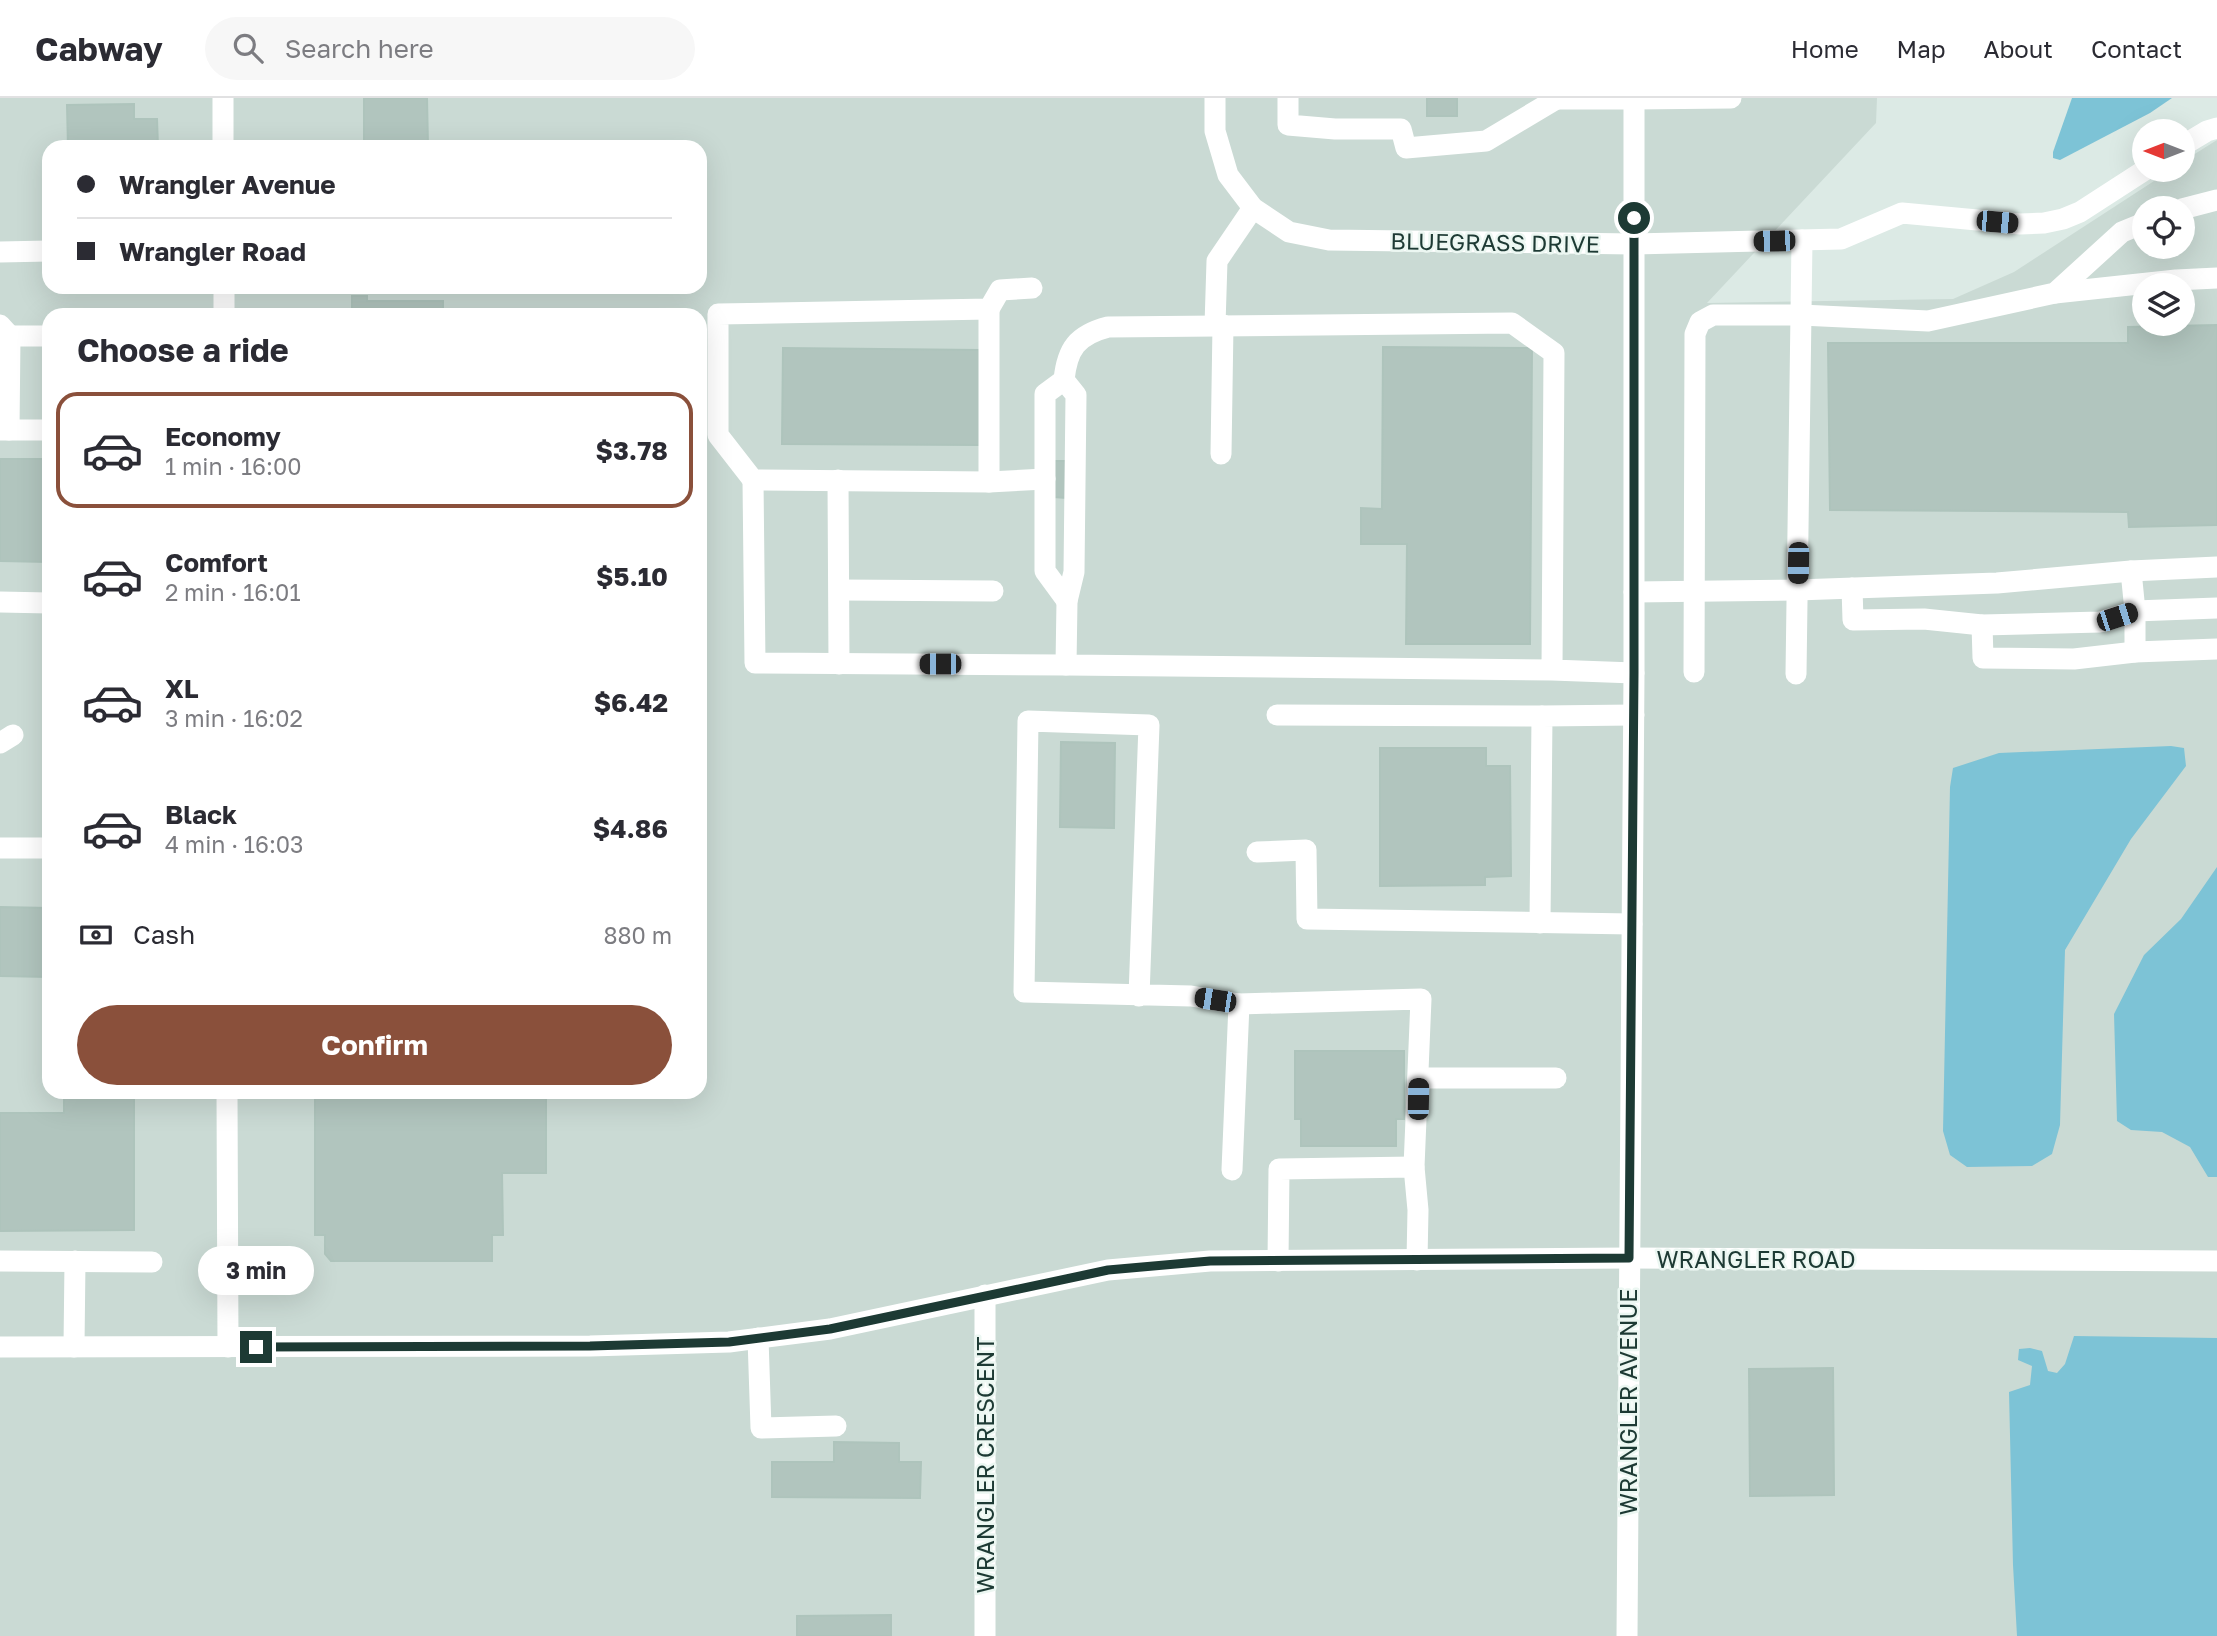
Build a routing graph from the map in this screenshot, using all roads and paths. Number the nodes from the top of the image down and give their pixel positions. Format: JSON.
{"nodes":[{"id":1,"x":223,"y":98,"type":"edge"},
{"id":2,"x":1215,"y":98,"type":"edge"},
{"id":3,"x":1288,"y":98,"type":"edge"},
{"id":4,"x":1731,"y":98,"type":"edge"},
{"id":5,"x":1558,"y":99,"type":"edge"},
{"id":6,"x":1634,"y":99,"type":"edge"},
{"id":7,"x":2217,"y":128,"type":"edge"},
{"id":8,"x":2195,"y":138,"type":"edge"},
{"id":9,"x":223,"y":140,"type":"edge"},
{"id":10,"x":2132,"y":178,"type":"edge"},
{"id":11,"x":2217,"y":200,"type":"edge"},
{"id":12,"x":2195,"y":206,"type":"edge"},
{"id":13,"x":1253,"y":208,"type":"junction"},
{"id":14,"x":2132,"y":228,"type":"edge"},
{"id":15,"x":1802,"y":240,"type":"junction"},
{"id":16,"x":1634,"y":244,"type":"junction"},
{"id":17,"x":42,"y":251,"type":"edge"},
{"id":18,"x":0,"y":252,"type":"edge"},
{"id":19,"x":2217,"y":278,"type":"edge"},
{"id":20,"x":1032,"y":288,"type":"dead end"},
{"id":21,"x":2055,"y":293,"type":"junction"},
{"id":22,"x":989,"y":309,"type":"junction"},
{"id":23,"x":1801,"y":316,"type":"junction"},
{"id":24,"x":1219,"y":325,"type":"junction"},
{"id":25,"x":3,"y":332,"type":"edge"},
{"id":26,"x":42,"y":335,"type":"edge"},
{"id":27,"x":1064,"y":380,"type":"junction"},
{"id":28,"x":4,"y":430,"type":"edge"},
{"id":29,"x":42,"y":430,"type":"edge"},
{"id":30,"x":1221,"y":454,"type":"dead end"},
{"id":31,"x":1045,"y":479,"type":"junction"},
{"id":32,"x":752,"y":480,"type":"junction"},
{"id":33,"x":838,"y":480,"type":"junction"},
{"id":34,"x":989,"y":482,"type":"junction"},
{"id":35,"x":2217,"y":567,"type":"edge"},
{"id":36,"x":2131,"y":571,"type":"junction"},
{"id":37,"x":1852,"y":588,"type":"junction"},
{"id":38,"x":840,"y":590,"type":"junction"},
{"id":39,"x":1694,"y":590,"type":"junction"},
{"id":40,"x":1797,"y":590,"type":"junction"},
{"id":41,"x":993,"y":591,"type":"dead end"},
{"id":42,"x":1634,"y":592,"type":"junction"},
{"id":43,"x":1067,"y":601,"type":"junction"},
{"id":44,"x":0,"y":602,"type":"edge"},
{"id":45,"x":42,"y":603,"type":"edge"},
{"id":46,"x":2217,"y":608,"type":"edge"},
{"id":47,"x":2134,"y":611,"type":"junction"},
{"id":48,"x":1982,"y":625,"type":"junction"},
{"id":49,"x":2217,"y":649,"type":"edge"},
{"id":50,"x":2135,"y":652,"type":"junction"},
{"id":51,"x":839,"y":664,"type":"junction"},
{"id":52,"x":1066,"y":665,"type":"junction"},
{"id":53,"x":1552,"y":670,"type":"junction"},
{"id":54,"x":1694,"y":671,"type":"dead end"},
{"id":55,"x":1634,"y":673,"type":"junction"},
{"id":56,"x":1796,"y":674,"type":"dead end"},
{"id":57,"x":1277,"y":715,"type":"dead end"},
{"id":58,"x":1634,"y":715,"type":"junction"},
{"id":59,"x":1542,"y":716,"type":"junction"},
{"id":60,"x":0,"y":848,"type":"edge"},
{"id":61,"x":42,"y":848,"type":"edge"},
{"id":62,"x":1257,"y":852,"type":"dead end"},
{"id":63,"x":1540,"y":923,"type":"junction"},
{"id":64,"x":1632,"y":924,"type":"junction"},
{"id":65,"x":1139,"y":996,"type":"junction"},
{"id":66,"x":1239,"y":1004,"type":"junction"},
{"id":67,"x":1556,"y":1077,"type":"dead end"},
{"id":68,"x":1418,"y":1078,"type":"junction"},
{"id":69,"x":227,"y":1099,"type":"edge"},
{"id":70,"x":1415,"y":1167,"type":"junction"},
{"id":71,"x":1232,"y":1170,"type":"dead end"},
{"id":72,"x":1629,"y":1258,"type":"junction"},
{"id":73,"x":1417,"y":1260,"type":"junction"},
{"id":74,"x":0,"y":1261,"type":"edge"},
{"id":75,"x":75,"y":1261,"type":"junction"},
{"id":76,"x":1278,"y":1261,"type":"junction"},
{"id":77,"x":2217,"y":1261,"type":"edge"},
{"id":78,"x":152,"y":1262,"type":"dead end"},
{"id":79,"x":985,"y":1295,"type":"junction"},
{"id":80,"x":758,"y":1338,"type":"junction"},
{"id":81,"x":0,"y":1347,"type":"edge"},
{"id":82,"x":74,"y":1347,"type":"junction"},
{"id":83,"x":228,"y":1347,"type":"junction"},
{"id":84,"x":836,"y":1426,"type":"dead end"},
{"id":85,"x":985,"y":1636,"type":"edge"},
{"id":86,"x":1627,"y":1636,"type":"edge"}],
"edges":[{"from":1,"to":9,"type":"street"},
{"from":2,"to":13,"type":"street","name":"BLUEGRASS DRIVE"},
{"from":3,"to":5,"type":"street"},
{"from":4,"to":6,"type":"street"},
{"from":5,"to":6,"type":"street"},
{"from":6,"to":16,"type":"street","name":"WRANGLER AVENUE"},
{"from":7,"to":8,"type":"street"},
{"from":10,"to":15,"type":"street","name":"BLUEGRASS DRIVE"},
{"from":11,"to":12,"type":"street"},
{"from":13,"to":16,"type":"street","name":"BLUEGRASS DRIVE"},
{"from":13,"to":24,"type":"street"},
{"from":14,"to":21,"type":"street"},
{"from":15,"to":16,"type":"street","name":"BLUEGRASS DRIVE"},
{"from":15,"to":23,"type":"street"},
{"from":16,"to":42,"type":"street","name":"WRANGLER AVENUE"},
{"from":17,"to":18,"type":"street"},
{"from":19,"to":21,"type":"street"},
{"from":20,"to":22,"type":"street"},
{"from":21,"to":23,"type":"street"},
{"from":22,"to":32,"type":"street"},
{"from":22,"to":34,"type":"street"},
{"from":23,"to":39,"type":"street"},
{"from":23,"to":40,"type":"street"},
{"from":24,"to":27,"type":"street"},
{"from":24,"to":30,"type":"street"},
{"from":24,"to":53,"type":"street"},
{"from":25,"to":26,"type":"street"},
{"from":25,"to":28,"type":"street"},
{"from":27,"to":31,"type":"street"},
{"from":27,"to":43,"type":"street"},
{"from":28,"to":29,"type":"street"},
{"from":31,"to":34,"type":"street"},
{"from":31,"to":43,"type":"street"},
{"from":32,"to":33,"type":"street"},
{"from":32,"to":51,"type":"street"},
{"from":33,"to":34,"type":"street"},
{"from":33,"to":38,"type":"street"},
{"from":35,"to":36,"type":"street"},
{"from":36,"to":37,"type":"street"},
{"from":36,"to":47,"type":"street"},
{"from":37,"to":40,"type":"street"},
{"from":37,"to":48,"type":"street"},
{"from":38,"to":41,"type":"street"},
{"from":38,"to":51,"type":"street"},
{"from":39,"to":40,"type":"street"},
{"from":39,"to":42,"type":"street"},
{"from":39,"to":54,"type":"street"},
{"from":40,"to":56,"type":"street"},
{"from":42,"to":55,"type":"street","name":"WRANGLER AVENUE"},
{"from":43,"to":52,"type":"street"},
{"from":44,"to":45,"type":"street"},
{"from":46,"to":47,"type":"street"},
{"from":47,"to":48,"type":"street"},
{"from":47,"to":50,"type":"street"},
{"from":48,"to":50,"type":"street"},
{"from":49,"to":50,"type":"street"},
{"from":51,"to":52,"type":"street"},
{"from":52,"to":53,"type":"street"},
{"from":53,"to":55,"type":"street"},
{"from":55,"to":58,"type":"street","name":"WRANGLER AVENUE"},
{"from":57,"to":59,"type":"street"},
{"from":58,"to":59,"type":"street"},
{"from":58,"to":64,"type":"street","name":"WRANGLER AVENUE"},
{"from":59,"to":63,"type":"street"},
{"from":60,"to":61,"type":"street"},
{"from":62,"to":63,"type":"street"},
{"from":63,"to":64,"type":"street"},
{"from":64,"to":72,"type":"street","name":"WRANGLER AVENUE"},
{"from":65,"to":65,"type":"street"},
{"from":65,"to":66,"type":"street"},
{"from":66,"to":68,"type":"street"},
{"from":66,"to":71,"type":"street"},
{"from":67,"to":68,"type":"street"},
{"from":68,"to":70,"type":"street"},
{"from":69,"to":83,"type":"street"},
{"from":70,"to":73,"type":"street"},
{"from":70,"to":76,"type":"street"},
{"from":72,"to":73,"type":"street","name":"WRANGLER ROAD"},
{"from":72,"to":77,"type":"street","name":"WRANGLER ROAD"},
{"from":72,"to":86,"type":"street","name":"WRANGLER AVENUE"},
{"from":73,"to":76,"type":"street","name":"WRANGLER ROAD"},
{"from":74,"to":75,"type":"street"},
{"from":75,"to":78,"type":"street"},
{"from":75,"to":82,"type":"street"},
{"from":76,"to":79,"type":"street","name":"WRANGLER ROAD"},
{"from":79,"to":80,"type":"street","name":"WRANGLER ROAD"},
{"from":79,"to":85,"type":"street","name":"WRANGLER CRESCENT"},
{"from":80,"to":83,"type":"street","name":"WRANGLER ROAD"},
{"from":80,"to":84,"type":"street"},
{"from":81,"to":82,"type":"street","name":"WRANGLER ROAD"},
{"from":82,"to":83,"type":"street","name":"WRANGLER ROAD"}]}
